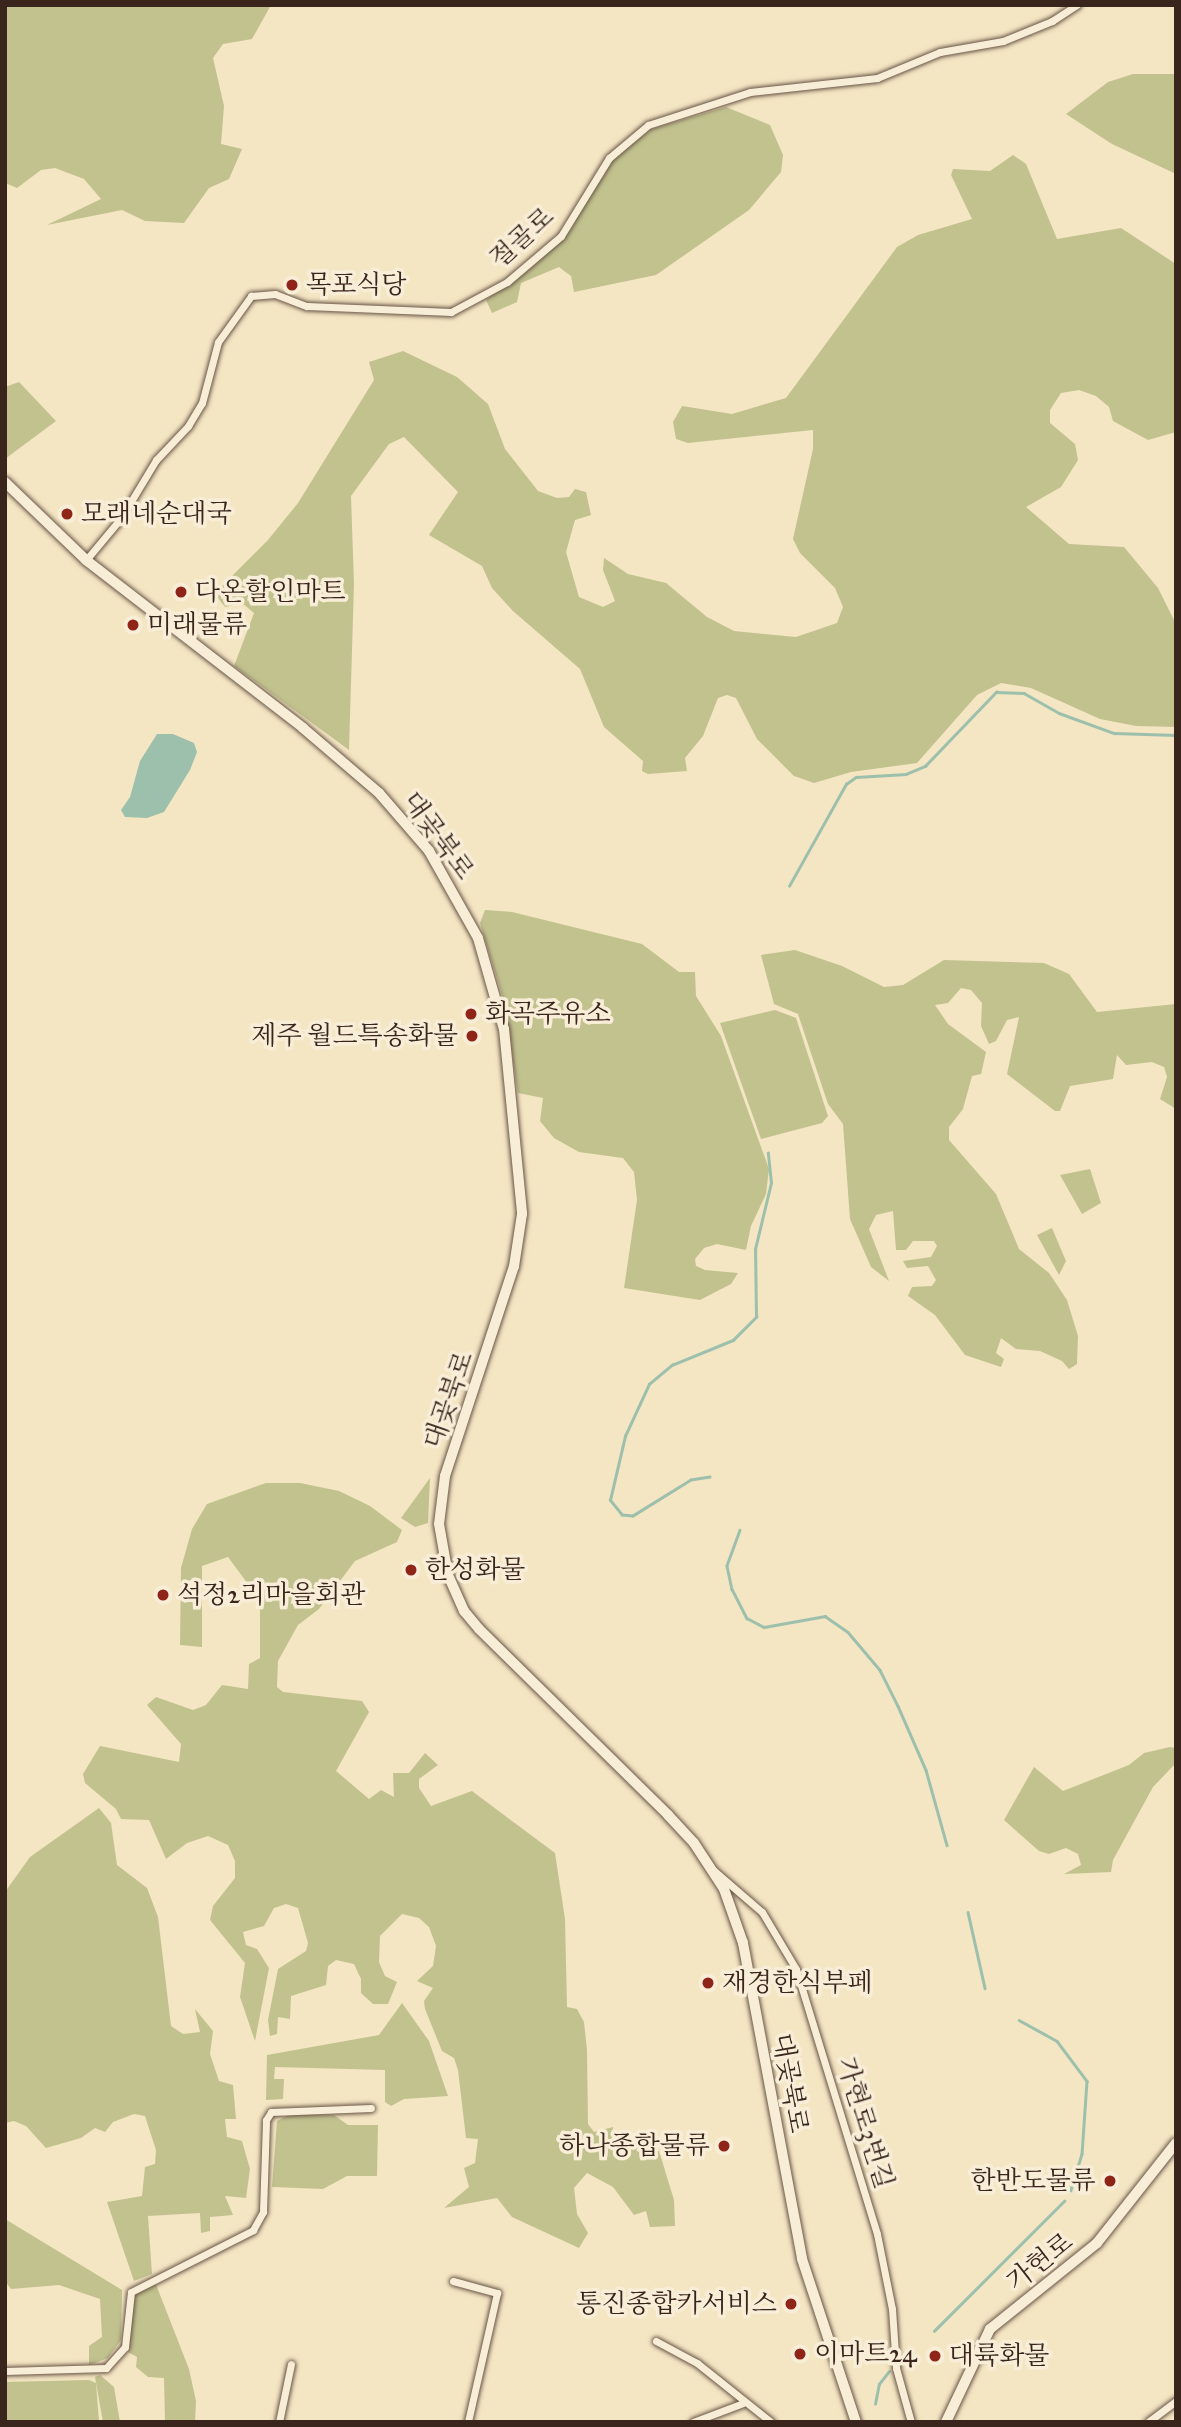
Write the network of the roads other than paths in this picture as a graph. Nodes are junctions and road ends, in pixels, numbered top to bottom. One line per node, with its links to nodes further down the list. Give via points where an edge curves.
1 (1077, 5): 3 (street, 절골로, via 1003,41 940,52 877,78 742,94 648,125 609,158 561,236 507,282 452,312 307,306 275,293 251,296 218,342 202,403 188,426 156,460 121,518)
2 (5, 482): 3 (street, 대곶북로)
3 (86, 560): 4 (street, 대곶북로, via 352,768 405,820 465,910 493,980 504,1029 522,1214 514,1266 445,1476 439,1524 449,1575 464,1611 479,1629 668,1815)
4 (712, 1869): 17 (street, 대곶북로, via 740,1928 802,2259); 18 (street, 가현로3번길, via 762,1912 796,1969 877,2234 892,2309 896,2368)
5 (371, 2108): 10 (street, via 271,2112 266,2120 265,2198 253,2230 131,2292 125,2347 106,2368)
6 (1176, 2143): 19 (street, 가현로, via 1097,2243 990,2329)
7 (453, 2281): 14 (street, via 493,2290 498,2299)
8 (656, 2341): 12 (street, via 697,2363)
9 (291, 2364): 13 (street)
10 (5, 2371)
11 (1176, 2401): 20 (street)
12 (743, 2403): 15 (street); 16 (street)
13 (279, 2422)
14 (468, 2422)
15 (693, 2422)
16 (771, 2422)
17 (856, 2422)
18 (911, 2422)
19 (946, 2422)
20 (1148, 2422)

